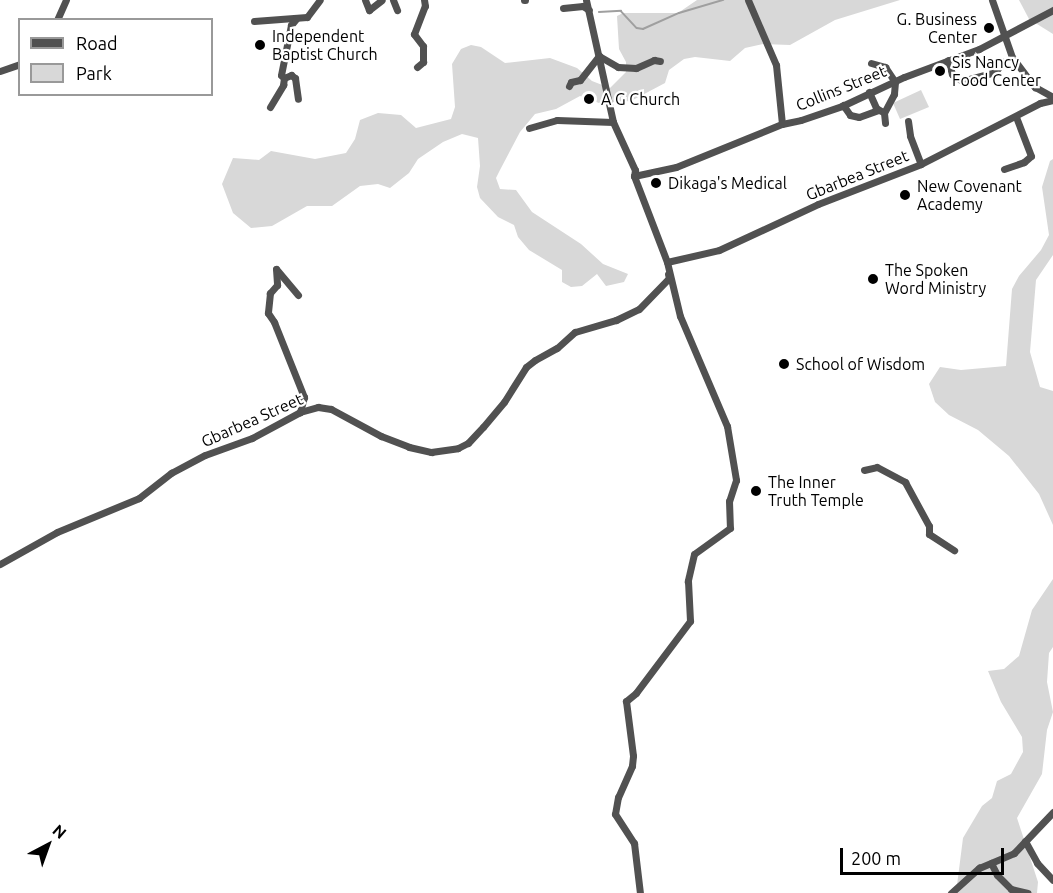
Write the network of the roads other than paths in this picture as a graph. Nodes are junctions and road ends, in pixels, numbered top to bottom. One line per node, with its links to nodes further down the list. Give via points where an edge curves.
1 (66, 0): 14 (street)
2 (320, 0): 15 (street, via 312,13)
3 (365, 0): 4 (street, via 369,10)
4 (382, 0)
5 (393, 0): 11 (street)
6 (424, 0): 24 (street, via 414,34 423,46 423,62)
7 (586, 0): 12 (street)
8 (748, 0): 39 (street, via 776,65)
9 (992, 0): 17 (street, Gbarbea Street)
10 (563, 8): 12 (street, via 583,6)
11 (397, 10)
12 (589, 10): 18 (street)
13 (1053, 10): 17 (street, Collins Street)
14 (58, 18)
15 (296, 19): 16 (street); 26 (street, via 291,25 281,75)
16 (254, 21)
17 (1005, 34): 19 (street, Collins Street); 31 (street, Gbarbea Street, via 1007,47 1023,74)
18 (599, 56): 20 (street, via 618,67 636,68 654,60); 28 (street, via 580,80); 37 (street)
19 (948, 60): 21 (street, via 952,74 962,81 995,72); 27 (street, Collins Street)
20 (660, 62)
21 (1003, 62)
22 (871, 63): 27 (street, via 885,68)
23 (18, 65): 25 (street)
24 (417, 67)
25 (0, 71)
26 (284, 78): 30 (street, via 296,78); 33 (street)
27 (895, 82): 29 (street, Collins Street); 34 (street, via 894,94)
28 (568, 86)
29 (869, 92): 32 (street, Collins Street); 34 (street)
30 (298, 99)
31 (1053, 99): 35 (street, Gbarbea Street)
32 (843, 105): 34 (street, via 850,115 859,117); 39 (street, Collins Street)
33 (270, 107)
34 (881, 111): 38 (street)
35 (1016, 117): 41 (street, Gbarbea Street); 42 (street, via 1031,156)
36 (908, 121): 41 (street, via 909,136)
37 (613, 122): 40 (street, via 557,120); 43 (street)
38 (885, 123)
39 (782, 124): 43 (street, Collins Street, via 676,167)
40 (529, 128)
41 (921, 164): 44 (street, Gbarbea Street, via 818,204 719,250)
42 (1004, 169)
43 (634, 176): 44 (street)
44 (667, 264): 46 (street, Gbarbea Street, via 669,278 639,309 575,332 526,367 504,402 468,443 458,448 431,452 381,436 332,409 318,407); 54 (street, via 680,316 727,426 736,480 729,501 730,528 694,554 688,581 690,621 626,701 633,756 615,814 634,843)
45 (298, 295): 46 (street, via 276,269 277,285 270,293 268,313 304,397)
46 (300, 412): 49 (street, Gbarbea Street, via 252,438 206,455 171,473 139,498 57,532)
47 (864, 470): 48 (street, via 877,467 904,482 920,508 929,534)
48 (954, 550)
49 (0, 564)
50 (1053, 812): 51 (street)
51 (1025, 841): 52 (street, via 1014,853); 53 (street, via 1037,863)
52 (991, 863): 55 (street, via 979,868); 56 (street, via 1011,889)
53 (1053, 880)
54 (640, 893)
55 (951, 893)
56 (1028, 893)

